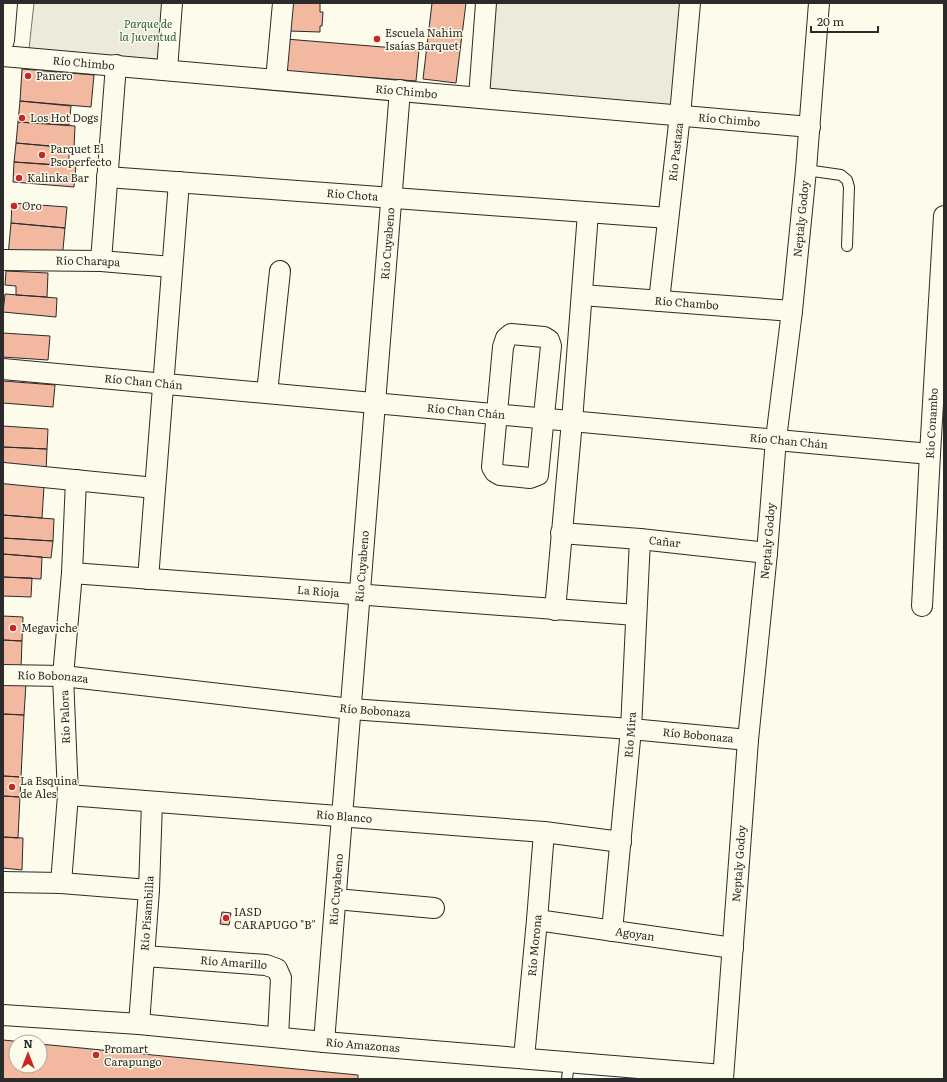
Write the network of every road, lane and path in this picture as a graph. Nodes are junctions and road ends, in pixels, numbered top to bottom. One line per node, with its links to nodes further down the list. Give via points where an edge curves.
1 (6, 3): 7 (main road)
2 (172, 3): 10 (street)
3 (283, 3): 11 (street)
4 (486, 3): 13 (street)
5 (690, 3): 14 (street, Río Pastaza)
6 (819, 3): 15 (street, Neptaly Godoy)
7 (3, 40)
8 (3, 56): 9 (street, Río Chimbo)
9 (116, 66): 10 (street, Río Chimbo); 17 (street)
10 (167, 70): 11 (street, Río Chimbo)
11 (276, 80): 12 (street, Río Chimbo)
12 (400, 90): 13 (street, Río Chimbo); 19 (street, Río Cuyabeno)
13 (479, 97): 14 (street, Río Chimbo)
14 (680, 115): 15 (street, Río Chimbo); 22 (street, Río Pastaza)
15 (810, 127): 16 (street, Neptaly Godoy)
16 (806, 170): 23 (lane, via 842,175 847,180); 30 (street, Neptaly Godoy)
17 (107, 177): 18 (street, Río Chota); 25 (street)
18 (179, 182): 19 (street, Río Chota); 26 (street)
19 (391, 198): 20 (street, Río Chota); 34 (street, Río Cuyabeno)
20 (588, 212): 22 (street, Río Chota); 28 (street)
21 (944, 216): 39 (street, Río Conambo)
22 (668, 218): 29 (street, Río Pastaza)
23 (848, 246)
24 (3, 260): 25 (street, Río Charapa)
25 (101, 261): 26 (street, Río Charapa)
26 (172, 267): 32 (street)
27 (280, 271): 33 (street)
28 (582, 295): 29 (street, Río Chambo); 37 (street)
29 (659, 301): 30 (street, Río Chambo)
30 (792, 311): 38 (street, Neptaly Godoy)
31 (3, 369): 32 (street, Río Chan Chán)
32 (163, 384): 33 (street, Río Chan Chán); 42 (street)
33 (267, 393): 34 (street, Río Chan Chán)
34 (374, 403): 35 (street, Río Chan Chán); 48 (street, Río Cuyabeno)
35 (496, 414): 36 (street, Río Chan Chán); 36 (street, via 492,467 494,472 500,475 530,478 538,475); 36 (street, via 506,338 511,334 544,337 549,340 551,346)
36 (544, 419): 37 (street, Río Chan Chán)
37 (572, 421): 38 (street, Río Chan Chán); 43 (street)
38 (776, 439): 39 (street, Río Chan Chán); 45 (street, Neptaly Godoy)
39 (930, 454): 49 (street, Río Conambo)
40 (3, 473): 41 (street)
41 (76, 480): 42 (street); 46 (street, Río Palora)
42 (155, 488): 47 (street)
43 (561, 533): 44 (street, Cañar); 50 (street)
44 (640, 539): 45 (street, Cañar); 51 (street, Río Mira)
45 (767, 553): 56 (street, Neptaly Godoy)
46 (72, 573): 47 (street, La Rioja); 53 (street, Río Palora)
47 (148, 579): 48 (street, La Rioja)
48 (360, 595): 50 (street, La Rioja); 54 (street, Río Cuyabeno)
49 (922, 606)
50 (555, 610): 51 (street, La Rioja)
51 (636, 616): 55 (street, Río Mira)
52 (3, 675): 53 (street, Río Bobonaza)
53 (63, 676): 54 (street, Río Bobonaza); 57 (street, Río Palora)
54 (351, 709): 55 (street, Río Bobonaza); 59 (street, Río Cuyabeno)
55 (631, 729): 56 (street, Río Bobonaza); 61 (street, Río Mira)
56 (748, 740): 69 (street, Neptaly Godoy)
57 (68, 795): 58 (street, Río Blanco); 63 (street, Río Palora)
58 (152, 802): 59 (street, Río Blanco); 64 (street, Río Pisambilla)
59 (342, 816): 60 (street, Río Blanco); 65 (street, Río Cuyabeno)
60 (544, 832): 61 (street, Río Blanco); 67 (street, Río Morona)
61 (620, 842): 68 (street, Río Mira)
62 (3, 882): 63 (street)
63 (61, 883): 64 (street)
64 (149, 890): 70 (street, Río Pisambilla)
65 (336, 899): 66 (street); 74 (street, Río Cuyabeno)
66 (434, 908)
67 (537, 920): 68 (street, Agoyan); 75 (street, Río Morona)
68 (612, 931): 69 (street, Agoyan)
69 (733, 948): 77 (street, Neptaly Godoy)
70 (145, 956): 72 (street, Río Pisambilla); 73 (street, Río Amarillo, via 266,965 276,969 281,978)
71 (3, 1015): 72 (street, Río Amazonas)
72 (139, 1024): 73 (street, Río Amazonas)
73 (278, 1037): 74 (street, Río Amazonas)
74 (324, 1042): 75 (street, Río Amazonas)
75 (524, 1058): 76 (street, Río Amazonas)
76 (568, 1071): 77 (street, Río Amazonas)
77 (723, 1077)

